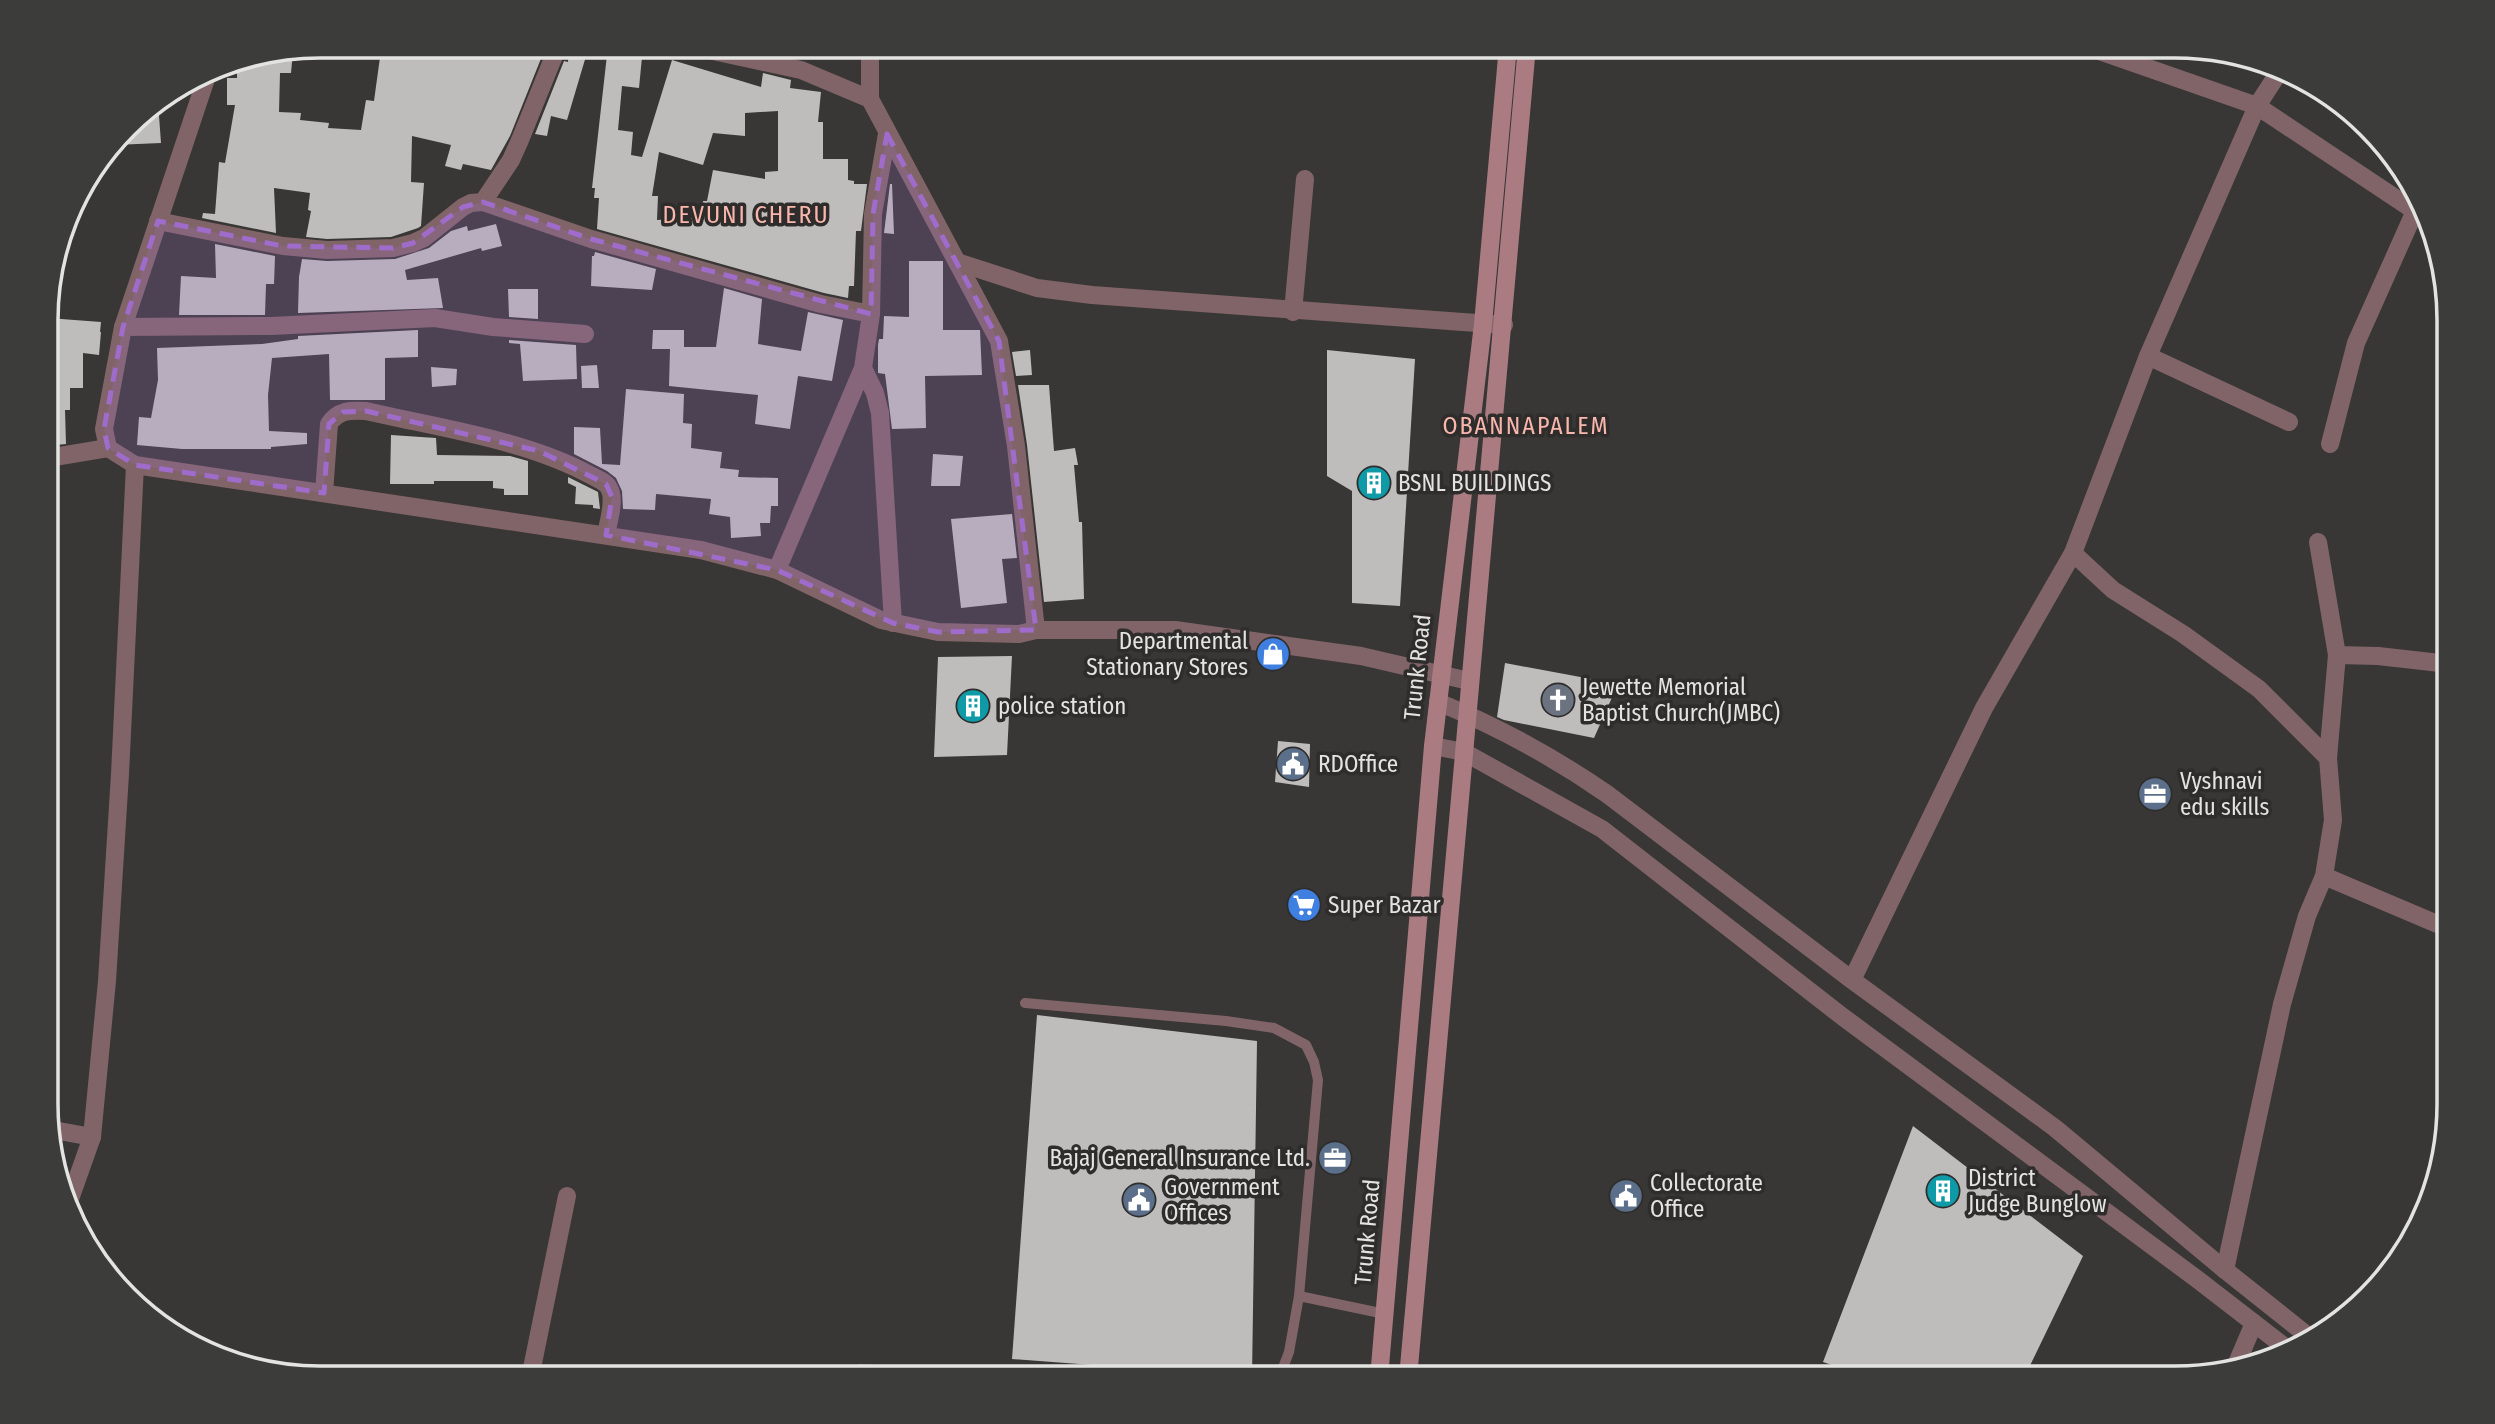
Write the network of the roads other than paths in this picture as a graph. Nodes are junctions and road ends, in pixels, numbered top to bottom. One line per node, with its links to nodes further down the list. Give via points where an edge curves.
1 (553, 58): 13 (street, via 511,160)
2 (757, 58): 9 (street, via 801,70)
3 (870, 58): 9 (street)
4 (1507, 58): 20 (main road, Trunk Road)
5 (1526, 58): 21 (main road)
6 (2126, 58): 10 (street)
7 (2276, 78): 10 (street)
8 (204, 85): 15 (street)
9 (870, 99): 11 (street)
10 (2258, 106): 14 (street); 24 (street)
11 (887, 134): 17 (street); 19 (street, via 873,214)
12 (1305, 179): 18 (street)
13 (483, 202): 15 (street, via 463,207 424,238 393,248 283,246); 19 (street, via 591,239)
14 (2413, 210)
15 (158, 221): 22 (street)
16 (2418, 223): 27 (street, via 2356,343)
17 (957, 262): 18 (street, via 1037,288); 37 (street, via 999,341 1016,446)
18 (1293, 312): 20 (street)
19 (871, 314): 25 (street)
20 (1483, 324): 21 (street); 40 (main road, Trunk Road)
21 (1504, 325): 41 (main road)
22 (123, 327): 23 (street, via 435,318); 28 (street, via 104,429)
23 (585, 334)
24 (2148, 356): 26 (street); 34 (street)
25 (863, 368): 35 (street); 36 (street, via 880,413)
26 (2289, 422)
27 (2330, 444)
28 (108, 448): 29 (street); 30 (street)
29 (58, 456)
30 (135, 465): 31 (street); 52 (street, via 107,982)
31 (324, 493): 32 (street); 32 (street, via 329,424 343,412 366,411 539,451 576,467 611,490)
32 (606, 535): 35 (street, via 701,550)
33 (2318, 542): 38 (street)
34 (2073, 553): 46 (street, via 2113,590 2259,689); 49 (street, via 1984,708)
35 (777, 570): 36 (street)
36 (893, 623): 37 (street, via 938,632 1019,634)
37 (1036, 630): 40 (street, via 1175,630 1361,656)
38 (2337, 655): 39 (street); 46 (street)
39 (2437, 663)
40 (1440, 675): 41 (street); 42 (main road, Trunk Road)
41 (1469, 681): 43 (main road)
42 (1438, 702): 43 (street); 44 (main road, Trunk Road)
43 (1466, 714): 45 (main road); 49 (street, via 1586,780)
44 (1433, 746): 45 (street); 57 (main road, Trunk Road)
45 (1464, 752): 58 (street, via 1602,829 1832,1009); 65 (main road)
46 (2328, 758): 47 (street, via 2333,820)
47 (2323, 876): 48 (street); 55 (street, via 2282,1004)
48 (2437, 924)
49 (1852, 981): 55 (street, via 2055,1128)
50 (1025, 1003): 56 (lane, via 1274,1028 1306,1045 1318,1080)
51 (59, 1131): 52 (street)
52 (92, 1137): 53 (street)
53 (73, 1191)
54 (567, 1196): 62 (street)
55 (2225, 1270): 59 (street)
56 (1299, 1296): 57 (lane); 63 (lane)
57 (1385, 1314): 64 (main road, Trunk Road)
58 (2254, 1324): 60 (street); 61 (street)
59 (2303, 1332)
60 (2281, 1344)
61 (2239, 1358)
62 (532, 1366)
63 (1284, 1366)
64 (1380, 1366)
65 (1409, 1366)

